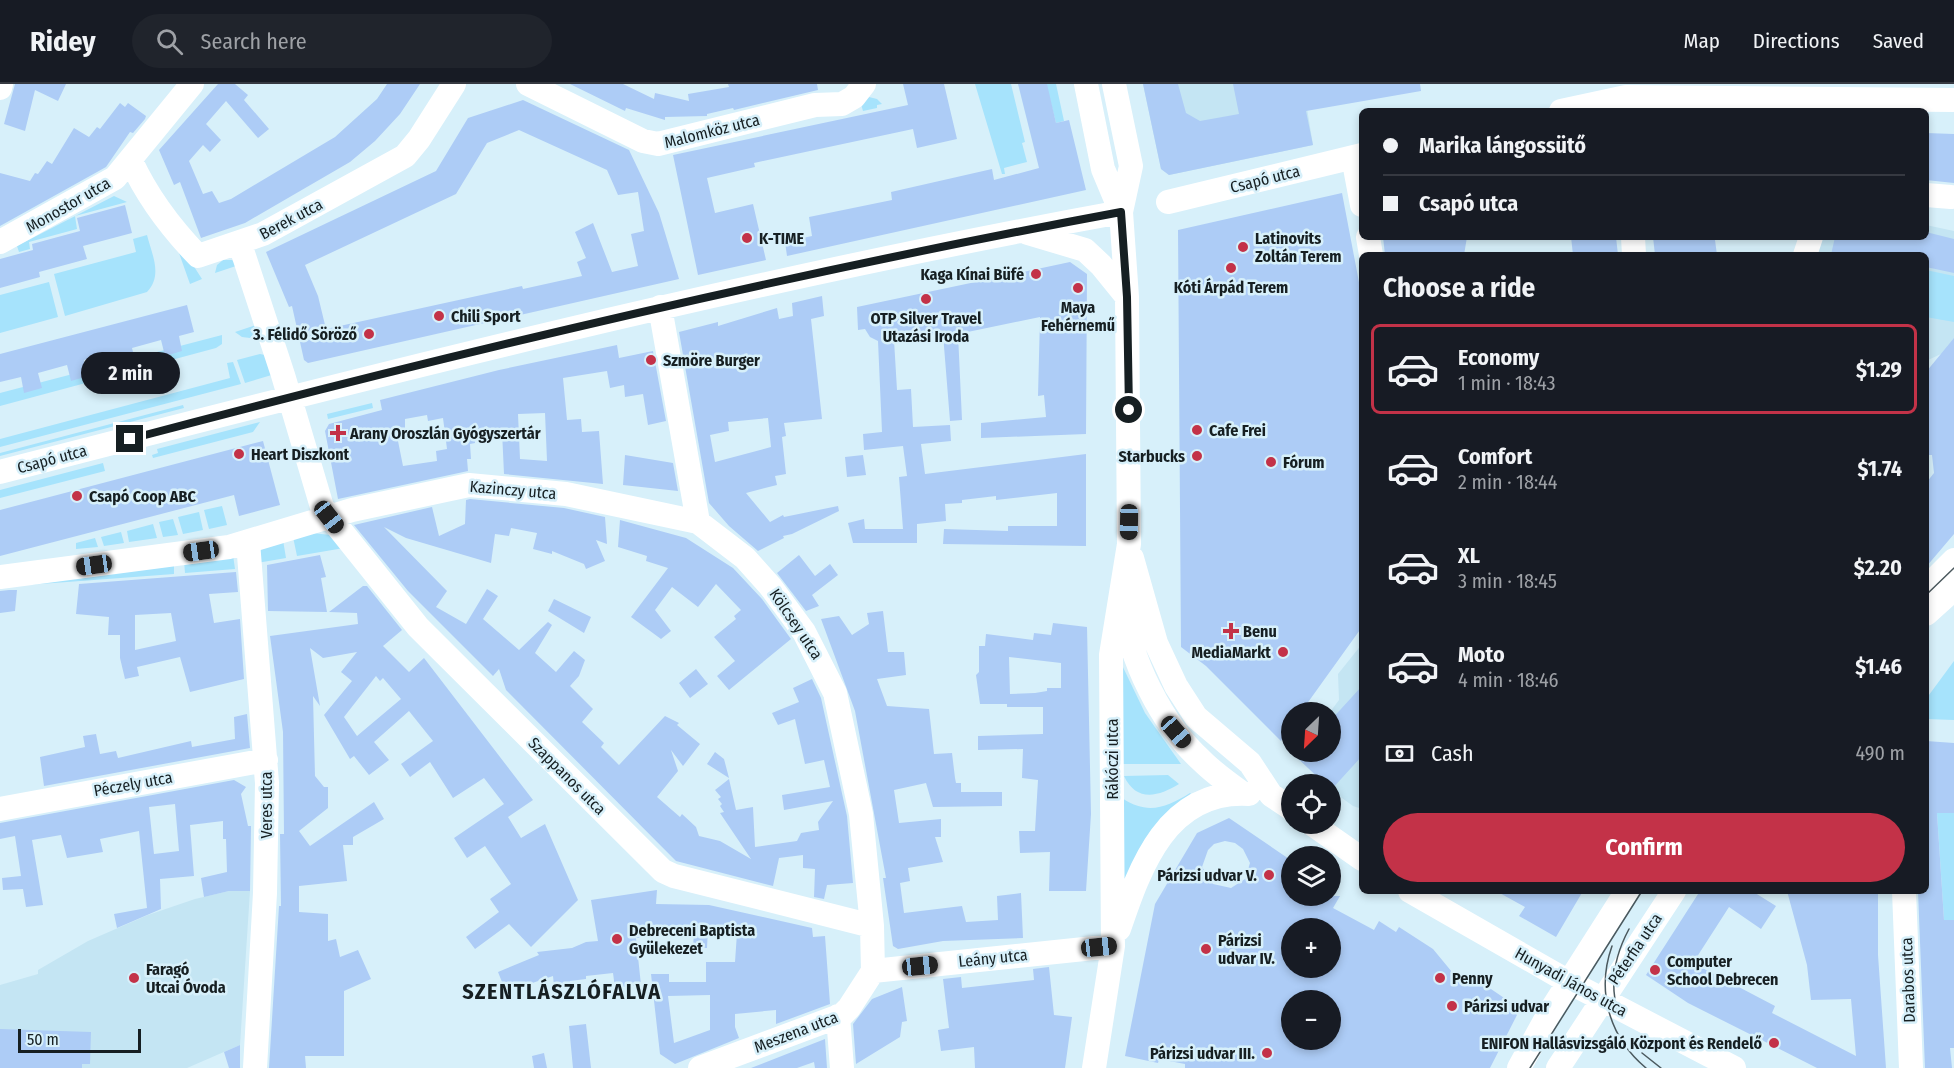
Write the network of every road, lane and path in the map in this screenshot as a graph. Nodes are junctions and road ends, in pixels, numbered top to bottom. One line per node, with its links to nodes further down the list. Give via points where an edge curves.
1 (192, 84): 11 (street, Monostor utca)
2 (454, 84): 18 (street, Berek utca, via 405,156)
3 (528, 84): 4 (street, Malomköz utca, via 643,141 658,144 815,105 842,104)
4 (864, 84)
5 (1086, 84): 15 (street, via 1103,169)
6 (1114, 84): 15 (street, via 1131,166)
7 (1627, 97): 8 (street); 9 (street)
8 (1954, 100)
9 (1575, 108)
10 (1358, 156): 14 (street, Csapó utca)
11 (131, 161): 17 (street, Monostor utca, via 105,185); 18 (street, Berek utca, via 152,200 198,256)
12 (1929, 195): 13 (street)
13 (1951, 197)
14 (1168, 202)
15 (1121, 212): 16 (street, Csapó utca); 19 (street, Rákóczi utca)
16 (1020, 231): 19 (street, via 1078,246 1101,265); 20 (street, Csapó utca)
17 (0, 242)
18 (240, 244): 21 (street, Szappanos utca)
19 (1127, 297): 26 (street, Rákóczi utca)
20 (660, 307): 21 (street, Csapó utca); 24 (street)
21 (290, 397): 22 (street, Csapó utca); 23 (street, Szappanos utca, via 318,499)
22 (0, 472)
23 (329, 517): 24 (street, Kazinczy utca, via 475,485 566,494); 25 (street, Kazinczy utca); 44 (street, Szappanos utca, via 418,627 663,871)
24 (698, 522): 44 (street, Kölcsey utca, via 745,558 770,586 829,677 841,709 857,786)
25 (248, 542): 29 (street, Kazinczy utca); 33 (street, Veres utca)
26 (1129, 544): 28 (street, Rákóczi utca); 32 (street, Rákóczi utca)
27 (1952, 572): 30 (street); 31 (street)
28 (1125, 574): 32 (street, Rákóczi utca, via 1124,608); 45 (street, Rákóczi utca, via 1111,655)
29 (0, 577)
30 (1929, 586)
31 (1929, 609)
32 (1146, 648): 34 (street, via 1155,700 1176,732 1200,760); 35 (street, via 1196,717 1250,763)
33 (266, 760): 37 (street, Péczely utca); 50 (street, Veres utca, via 265,892)
34 (1242, 793): 35 (street); 45 (street, Rákóczi utca, via 1214,797 1196,806 1155,843 1138,873)
35 (1271, 795): 36 (street)
36 (1281, 802)
37 (0, 809)
38 (1326, 834): 39 (street)
39 (1359, 857)
40 (1415, 894): 47 (street, Hunyadi János utca)
41 (1625, 894): 47 (street)
42 (1672, 894): 48 (street, Péterfia utca)
43 (1904, 894): 57 (street, Darabos utca)
44 (872, 926): 46 (street, Kölcsey utca)
45 (1113, 946): 46 (street, Leány utca); 53 (street, Rákóczi utca)
46 (873, 971): 49 (street, Meszena utca, via 849,1008)
47 (1569, 982): 48 (street, Hunyadi János utca); 54 (street)
48 (1601, 999): 55 (street, Péterfia utca); 56 (street, Hunyadi János utca)
49 (838, 1016): 51 (street, Meszena utca); 52 (street)
50 (255, 1068)
51 (700, 1068)
52 (842, 1068)
53 (1094, 1068)
54 (1519, 1068)
55 (1558, 1068)
56 (1734, 1068)
57 (1911, 1068)

